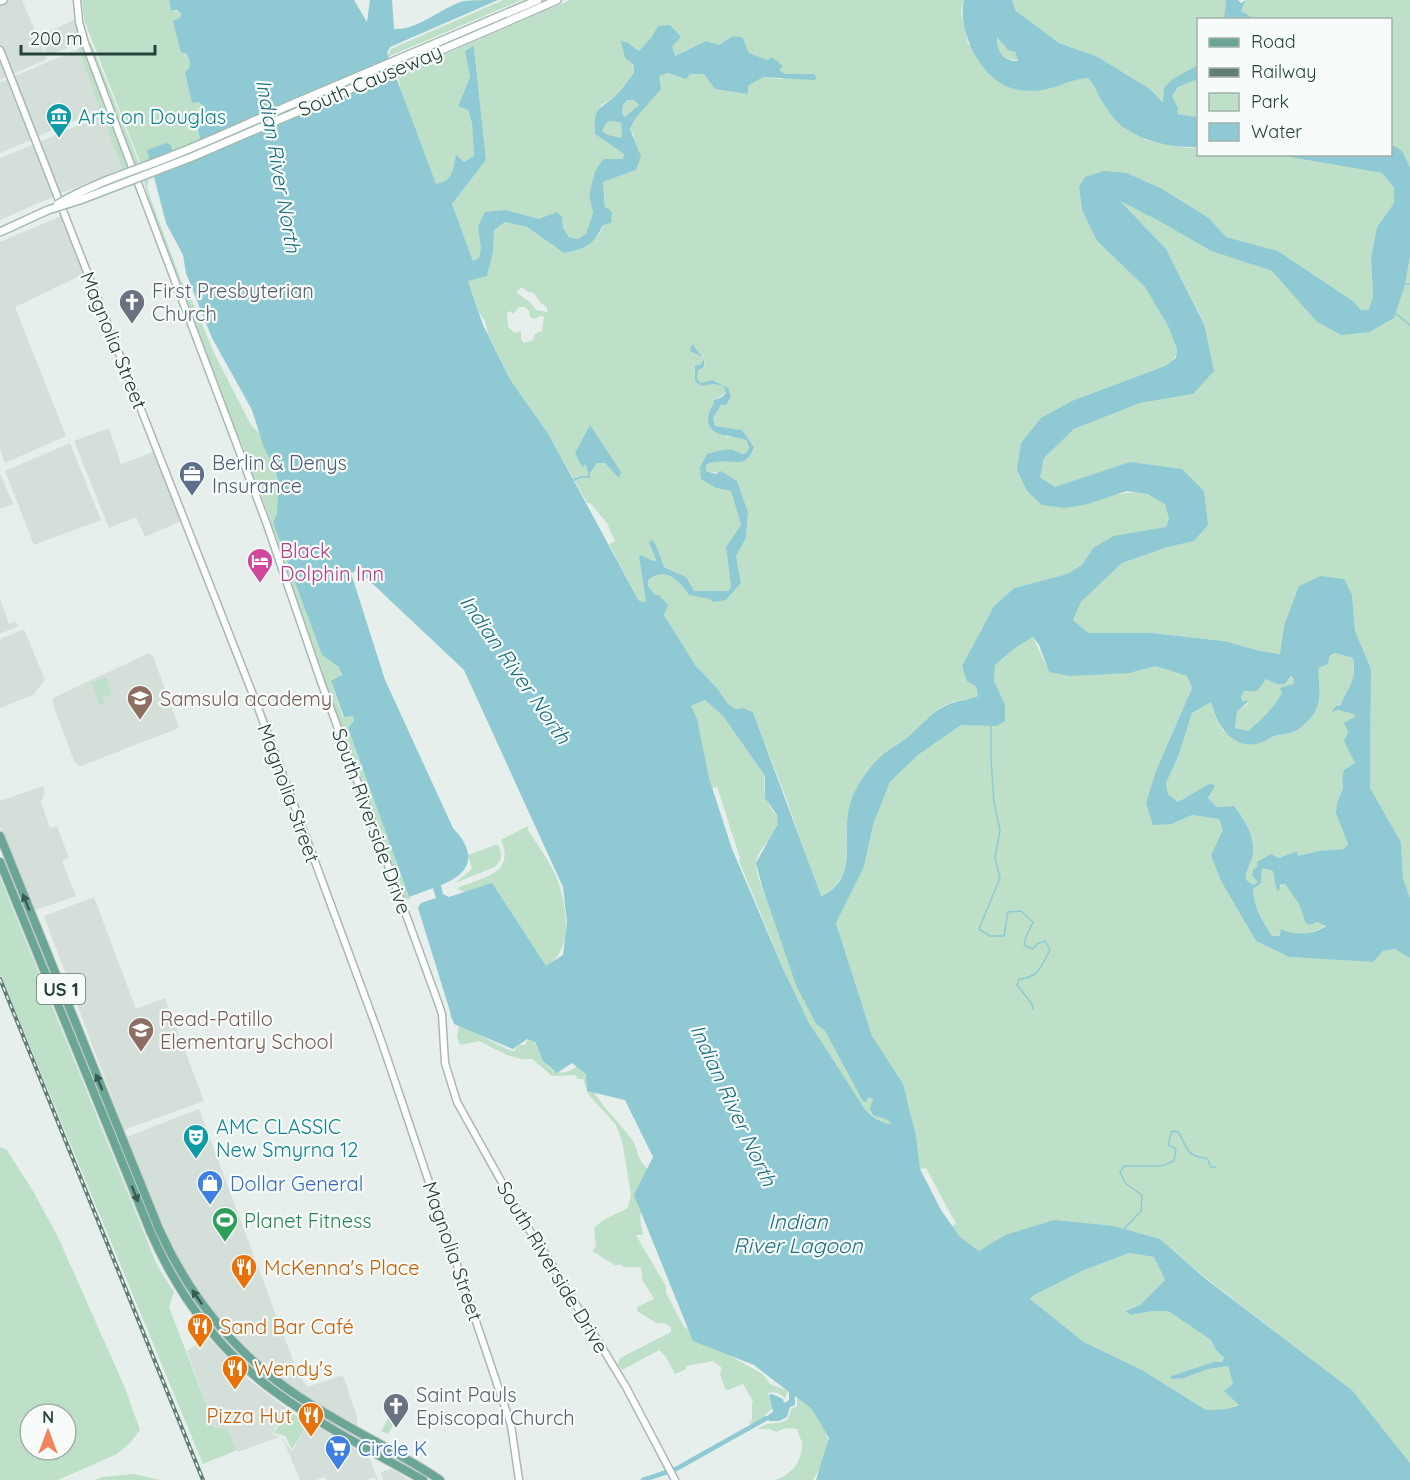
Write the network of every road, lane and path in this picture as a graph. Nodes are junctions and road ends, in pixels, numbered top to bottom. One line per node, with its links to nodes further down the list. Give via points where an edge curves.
1 (77, 0): 14 (street, South Riverside Drive, via 85,43 266,522 439,1005 445,1064 457,1102 524,1222 626,1387)
2 (538, 0): 4 (main road, South Causeway)
3 (557, 0): 4 (main road, South Causeway)
4 (507, 18): 6 (main road, South Causeway, bridge, via 192,156)
5 (0, 50): 17 (street, Magnolia Street, via 220,608 381,1040 512,1425)
6 (0, 232)
7 (0, 836): 9 (main road, US 1, one-way to 7)
8 (0, 862): 9 (main road, US 1)
9 (117, 1138): 10 (main road, US 1, one-way to 10, via 160,1254 200,1317 255,1376); 11 (main road, US 1, one-way to 9, via 272,1377 208,1313 165,1243)
10 (337, 1430): 11 (main road); 13 (main road, US 1)
11 (357, 1431): 12 (main road, US 1)
12 (371, 1439): 13 (main road); 16 (main road, US 1)
13 (353, 1440): 15 (main road, US 1)
14 (674, 1479)
15 (423, 1480)
16 (440, 1480)
17 (519, 1480)

